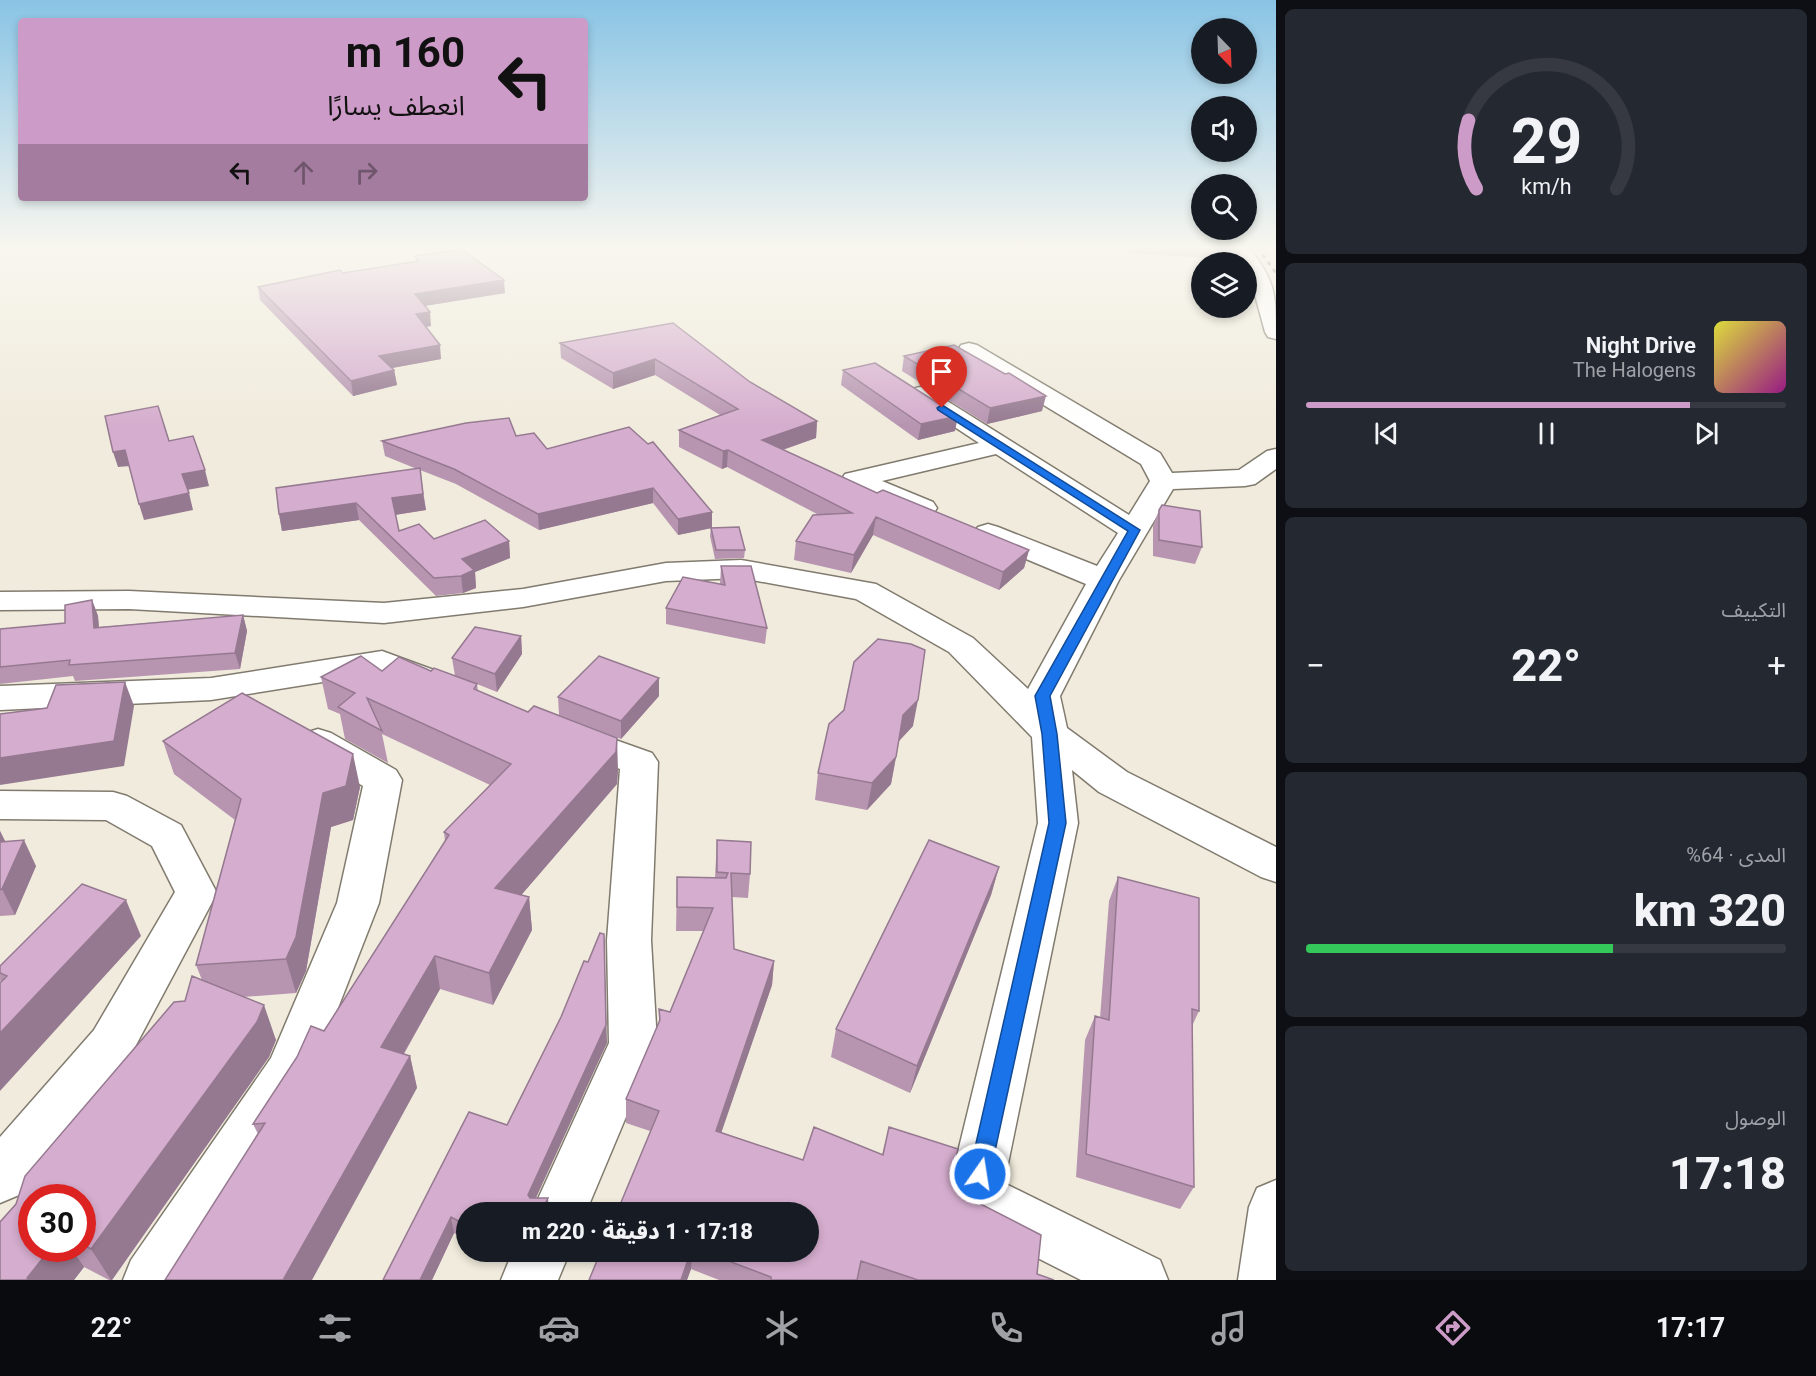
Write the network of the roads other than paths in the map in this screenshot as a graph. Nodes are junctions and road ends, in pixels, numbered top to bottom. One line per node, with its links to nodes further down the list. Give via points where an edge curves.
1 (1269, 307): 2 (street)
2 (1276, 332)
3 (969, 350): 7 (street, via 1151,459)
4 (902, 383): 5 (street)
5 (1001, 445): 8 (street); 9 (street, via 855,480)
6 (1276, 457): 7 (street, via 1245,478)
7 (1164, 481): 8 (street)
8 (1134, 530): 9 (street)
9 (1104, 580): 15 (street, via 1042,696)
10 (0, 601): 15 (street, via 129,600 384,613 523,598 666,572 741,569 865,591 961,645)
11 (211, 689): 12 (street, via 382,662); 13 (street); 22 (street, via 278,721 383,780 358,903 288,1072)
12 (460, 693)
13 (0, 698)
14 (538, 723): 19 (street, via 639,762 629,940 633,1043)
15 (1050, 734): 17 (street, via 1113,782); 24 (street, via 1058,823 974,1197)
16 (0, 805): 18 (street, via 113,806 167,836 196,894 111,1045)
17 (1276, 866)
18 (0, 1177)
19 (563, 1202)
20 (1276, 1207): 25 (street)
21 (537, 1262): 23 (street)
22 (151, 1280)
23 (529, 1280)
24 (1140, 1280)
25 (1266, 1280)

